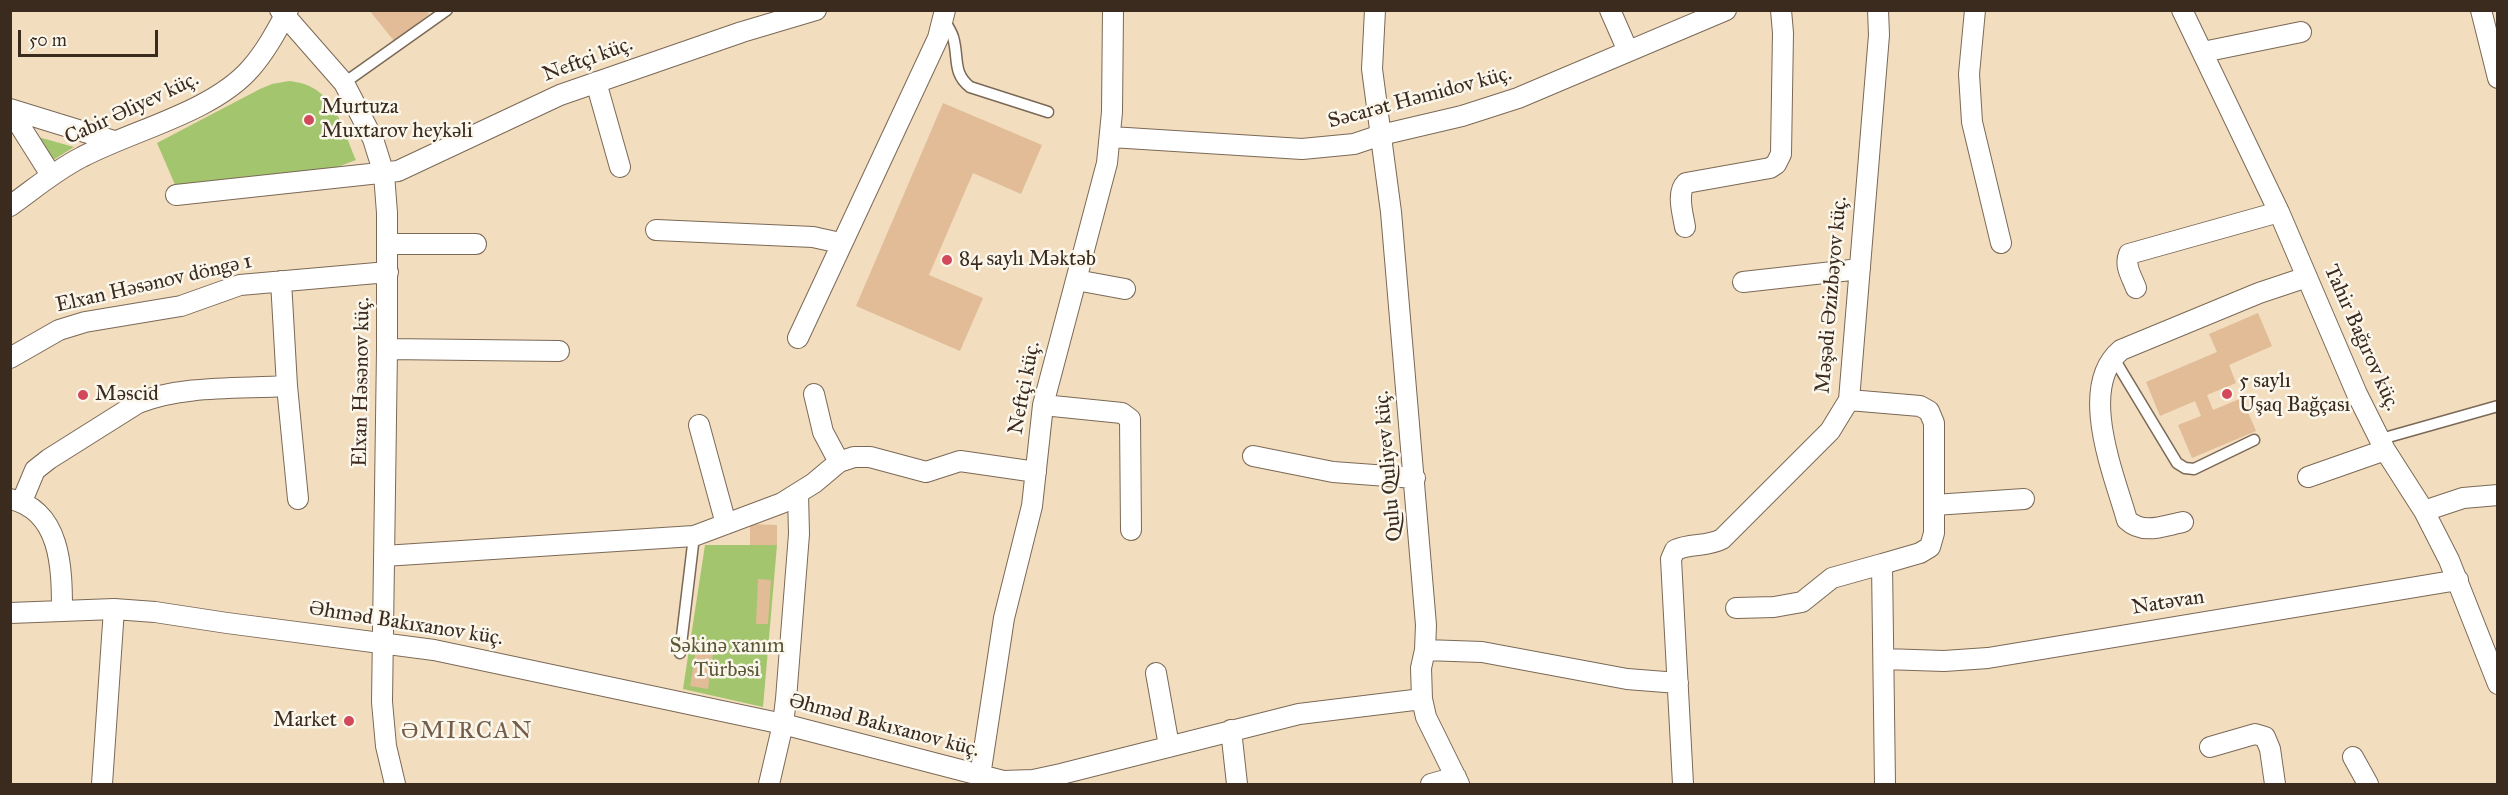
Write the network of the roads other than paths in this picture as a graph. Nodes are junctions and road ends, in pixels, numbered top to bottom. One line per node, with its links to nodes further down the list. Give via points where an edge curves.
1 (447, 10): 19 (lane)
2 (816, 10): 18 (street, Neftçi küç.)
3 (1113, 10): 23 (street, Neftçi küç.)
4 (1375, 10): 22 (street, Qulu Quliyev küç., via 1372,69)
5 (1610, 10): 15 (street)
6 (1726, 10): 15 (street, Səcarət Həmidov küç.)
7 (1780, 10): 31 (street, via 1780,153 1776,164 1686,183 1681,188)
8 (1878, 10): 37 (street, Məşədi Əzizbəyov küç.)
9 (1975, 10): 34 (street, via 1969,74 1972,122)
10 (2182, 10): 16 (street, Tahir Bağırov küç.)
11 (2481, 10): 17 (street)
12 (284, 13): 19 (street, Elxan Həsənov küç.); 24 (street, Cabir Əliyev küç., via 251,69 226,90)
13 (944, 15): 21 (lane, via 953,36 956,69 963,81 970,87); 33 (street, via 938,38 889,147)
14 (2301, 32): 16 (street)
15 (1628, 51): 22 (street, Səcarət Həmidov küç., via 1518,98)
16 (2203, 52): 30 (street, Tahir Bağırov küç.)
17 (2498, 78)
18 (596, 82): 25 (street); 26 (street, Neftçi küç., via 529,108 418,163)
19 (344, 83): 26 (street, Elxan Həsənov küç., via 373,139)
20 (10, 110): 24 (street); 27 (street)
21 (1048, 112)
22 (1381, 135): 23 (street, Səcarət Həmidov küç., via 1344,146 1302,149); 62 (street, Qulu Quliyev küç.)
23 (1111, 137): 40 (street, Neftçi küç.)
24 (114, 141): 27 (street, Cabir Əliyev küç.)
25 (620, 167)
26 (384, 174): 28 (street, Neftçi küç.); 35 (street, Elxan Həsənov küç.)
27 (51, 176): 29 (street, Cabir Əliyev küç.)
28 (176, 195)
29 (10, 206)
30 (2279, 212): 39 (street, Tahir Bağırov küç.); 43 (street, via 2129,254 2127,267)
31 (1685, 227)
32 (656, 230): 33 (street, via 813,237)
33 (840, 243): 45 (street)
34 (2001, 243)
35 (387, 244): 36 (street); 38 (street, Elxan Həsənov küç.)
36 (476, 244)
37 (1860, 269): 42 (street); 52 (street, Məşədi Əzizbəyov küç.)
38 (387, 272): 41 (street, Elxan Həsənov döngə 1); 46 (street, Elxan Həsənov küç.)
39 (2307, 277): 48 (street, via 2132,345); 57 (street, Tahir Bağırov küç.)
40 (1076, 280): 44 (street); 53 (street, Neftçi küç.)
41 (281, 281): 49 (street, Elxan Həsənov döngə 1, via 240,285 181,306 85,322 59,330); 50 (street)
42 (1743, 282)
43 (2136, 288)
44 (1125, 289)
45 (798, 338)
46 (387, 349): 47 (street); 74 (street, Elxan Həsənov küç.)
47 (559, 351)
48 (2113, 357): 56 (lane, via 2177,463 2185,468 2194,469); 70 (street, via 2099,402 2102,428 2127,520 2134,527 2148,530)
49 (10, 358)
50 (287, 386): 65 (street); 67 (street, via 176,393 138,402 35,470)
51 (814, 394): 59 (street, via 823,432)
52 (1849, 400): 68 (street, via 1920,406 1929,411 1934,423); 86 (street, Məşədi Əzizbəyov küç., via 1830,431 1722,539 1675,550 1671,560)
53 (1043, 405): 60 (street, Neftçi küç.); 72 (street, via 1122,413 1130,419)
54 (2498, 406): 57 (lane)
55 (699, 425): 71 (street)
56 (2254, 440)
57 (2383, 445): 61 (street); 69 (street, Tahir Bağırov küç.)
58 (1253, 456): 62 (street, via 1333,472)
59 (839, 462): 60 (street, via 870,457 926,472 960,461); 63 (street)
60 (1036, 472): 94 (street, Neftçi küç., via 1032,506 1004,618)
61 (2308, 477)
62 (1415, 478): 82 (street, Qulu Quliyev küç.)
63 (798, 494): 71 (street); 89 (street, via 799,534)
64 (2498, 495): 69 (street, via 2463,498)
65 (298, 499)
66 (2024, 499): 68 (street)
67 (16, 500): 79 (street, via 45,519 54,538 62,566)
68 (1934, 505): 75 (street, via 1930,547)
69 (2424, 511): 76 (street, Tahir Bağırov küç.)
70 (2183, 522)
71 (726, 524): 73 (street)
72 (1131, 530)
73 (694, 536): 74 (street); 83 (lane)
74 (384, 556): 81 (street, Elxan Həsənov küç.)
75 (1882, 564): 77 (street, via 1832,578 1802,602); 84 (street)
76 (2458, 580): 84 (street, Natəvan, via 1988,658); 87 (street, Tahir Bağırov küç.)
77 (1736, 608)
78 (114, 609): 79 (street, Əhməd Bakıxanov küç.); 81 (street, Əhməd Bakıxanov küç.); 97 (street)
79 (63, 610): 80 (street, Əhməd Bakıxanov küç.)
80 (10, 613)
81 (382, 642): 89 (street, Əhməd Bakıxanov küç., via 491,660); 98 (street, Elxan Həsənov küç., via 386,746)
82 (1425, 650): 86 (street, via 1482,652 1627,679); 88 (street, Qulu Quliyev küç., via 1420,668)
83 (680, 652)
84 (1884, 659): 103 (street)
85 (1156, 673): 91 (street)
86 (1678, 683): 102 (street, Məşədi Əzizbəyov küç.)
87 (2498, 684)
88 (1422, 699): 90 (street, Əhməd Bakıxanov küç., via 1299,714); 96 (street, Qulu Quliyev küç., via 1428,723)
89 (783, 724): 94 (street, Əhməd Bakıxanov küç.); 99 (street)
90 (1231, 730): 91 (street, Əhməd Bakıxanov küç.); 100 (street)
91 (1169, 746): 95 (street, Əhməd Bakıxanov küç.)
92 (2210, 747): 104 (street, via 2255,734 2265,738)
93 (2352, 757): 105 (street)
94 (980, 776): 95 (street, Əhməd Bakıxanov küç., via 1003,782)
95 (1062, 779)
96 (1457, 781): 101 (street)
97 (102, 784)
98 (395, 784)
99 (769, 784)
100 (1237, 784)
101 (1431, 784)
102 (1683, 784)
103 (1885, 784)
104 (2275, 784)
105 (2368, 784)

